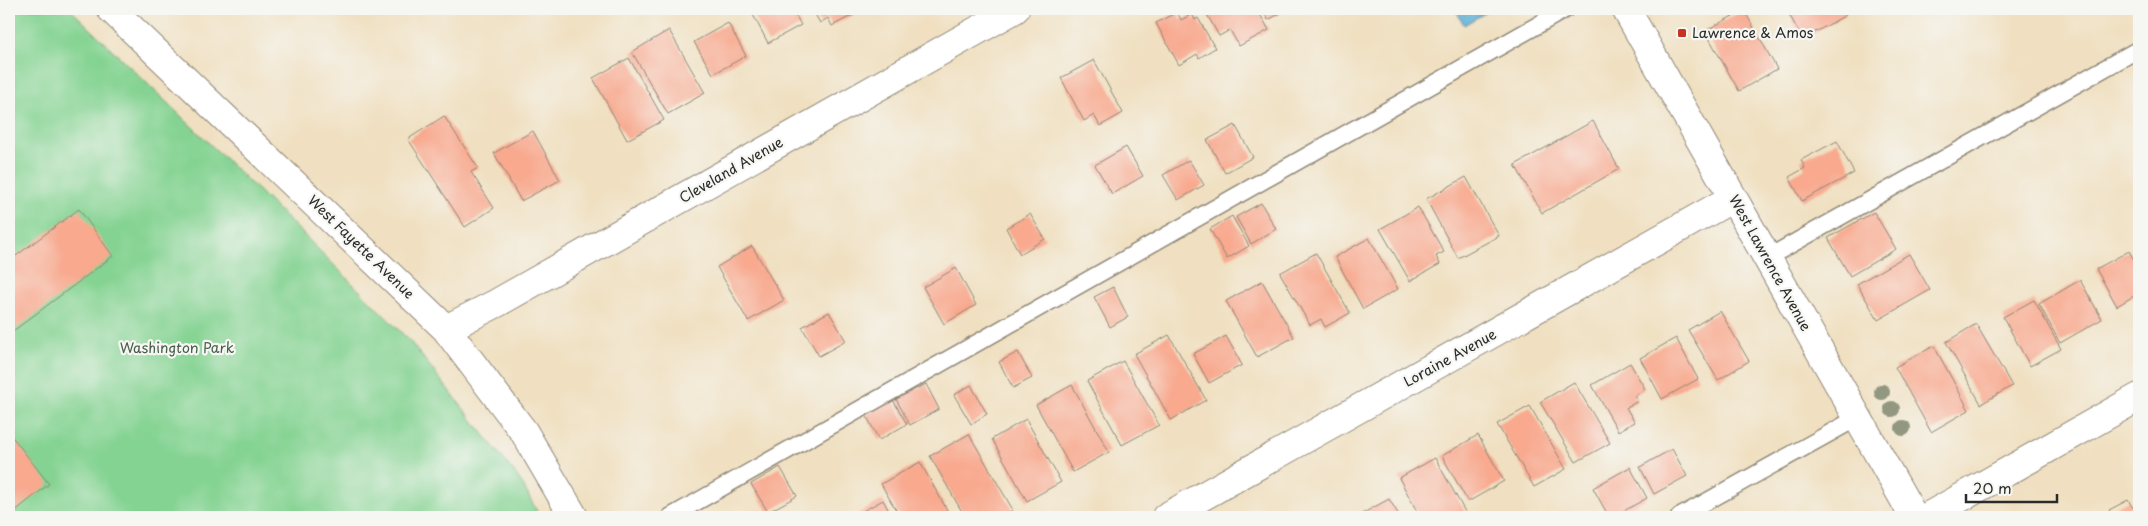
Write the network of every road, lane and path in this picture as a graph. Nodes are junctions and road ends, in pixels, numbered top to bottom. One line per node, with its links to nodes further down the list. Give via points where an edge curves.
1 (111, 9): 8 (street, West Fayette Avenue)
2 (1015, 9): 8 (street, Cleveland Avenue)
3 (1566, 9): 12 (lane)
4 (1626, 9): 6 (street, West Lawrence Avenue)
5 (2139, 49): 7 (lane)
6 (1733, 198): 7 (street, West Lawrence Avenue); 13 (street, Loraine Avenue)
7 (1767, 258): 10 (street, West Lawrence Avenue)
8 (446, 329): 11 (street, West Fayette Avenue, via 524,432)
9 (2139, 397): 16 (street)
10 (1857, 418): 14 (lane); 15 (street, West Lawrence Avenue)
11 (574, 517)
12 (670, 517)
13 (1166, 517)
14 (1679, 517)
15 (1914, 517)
16 (1927, 517)

